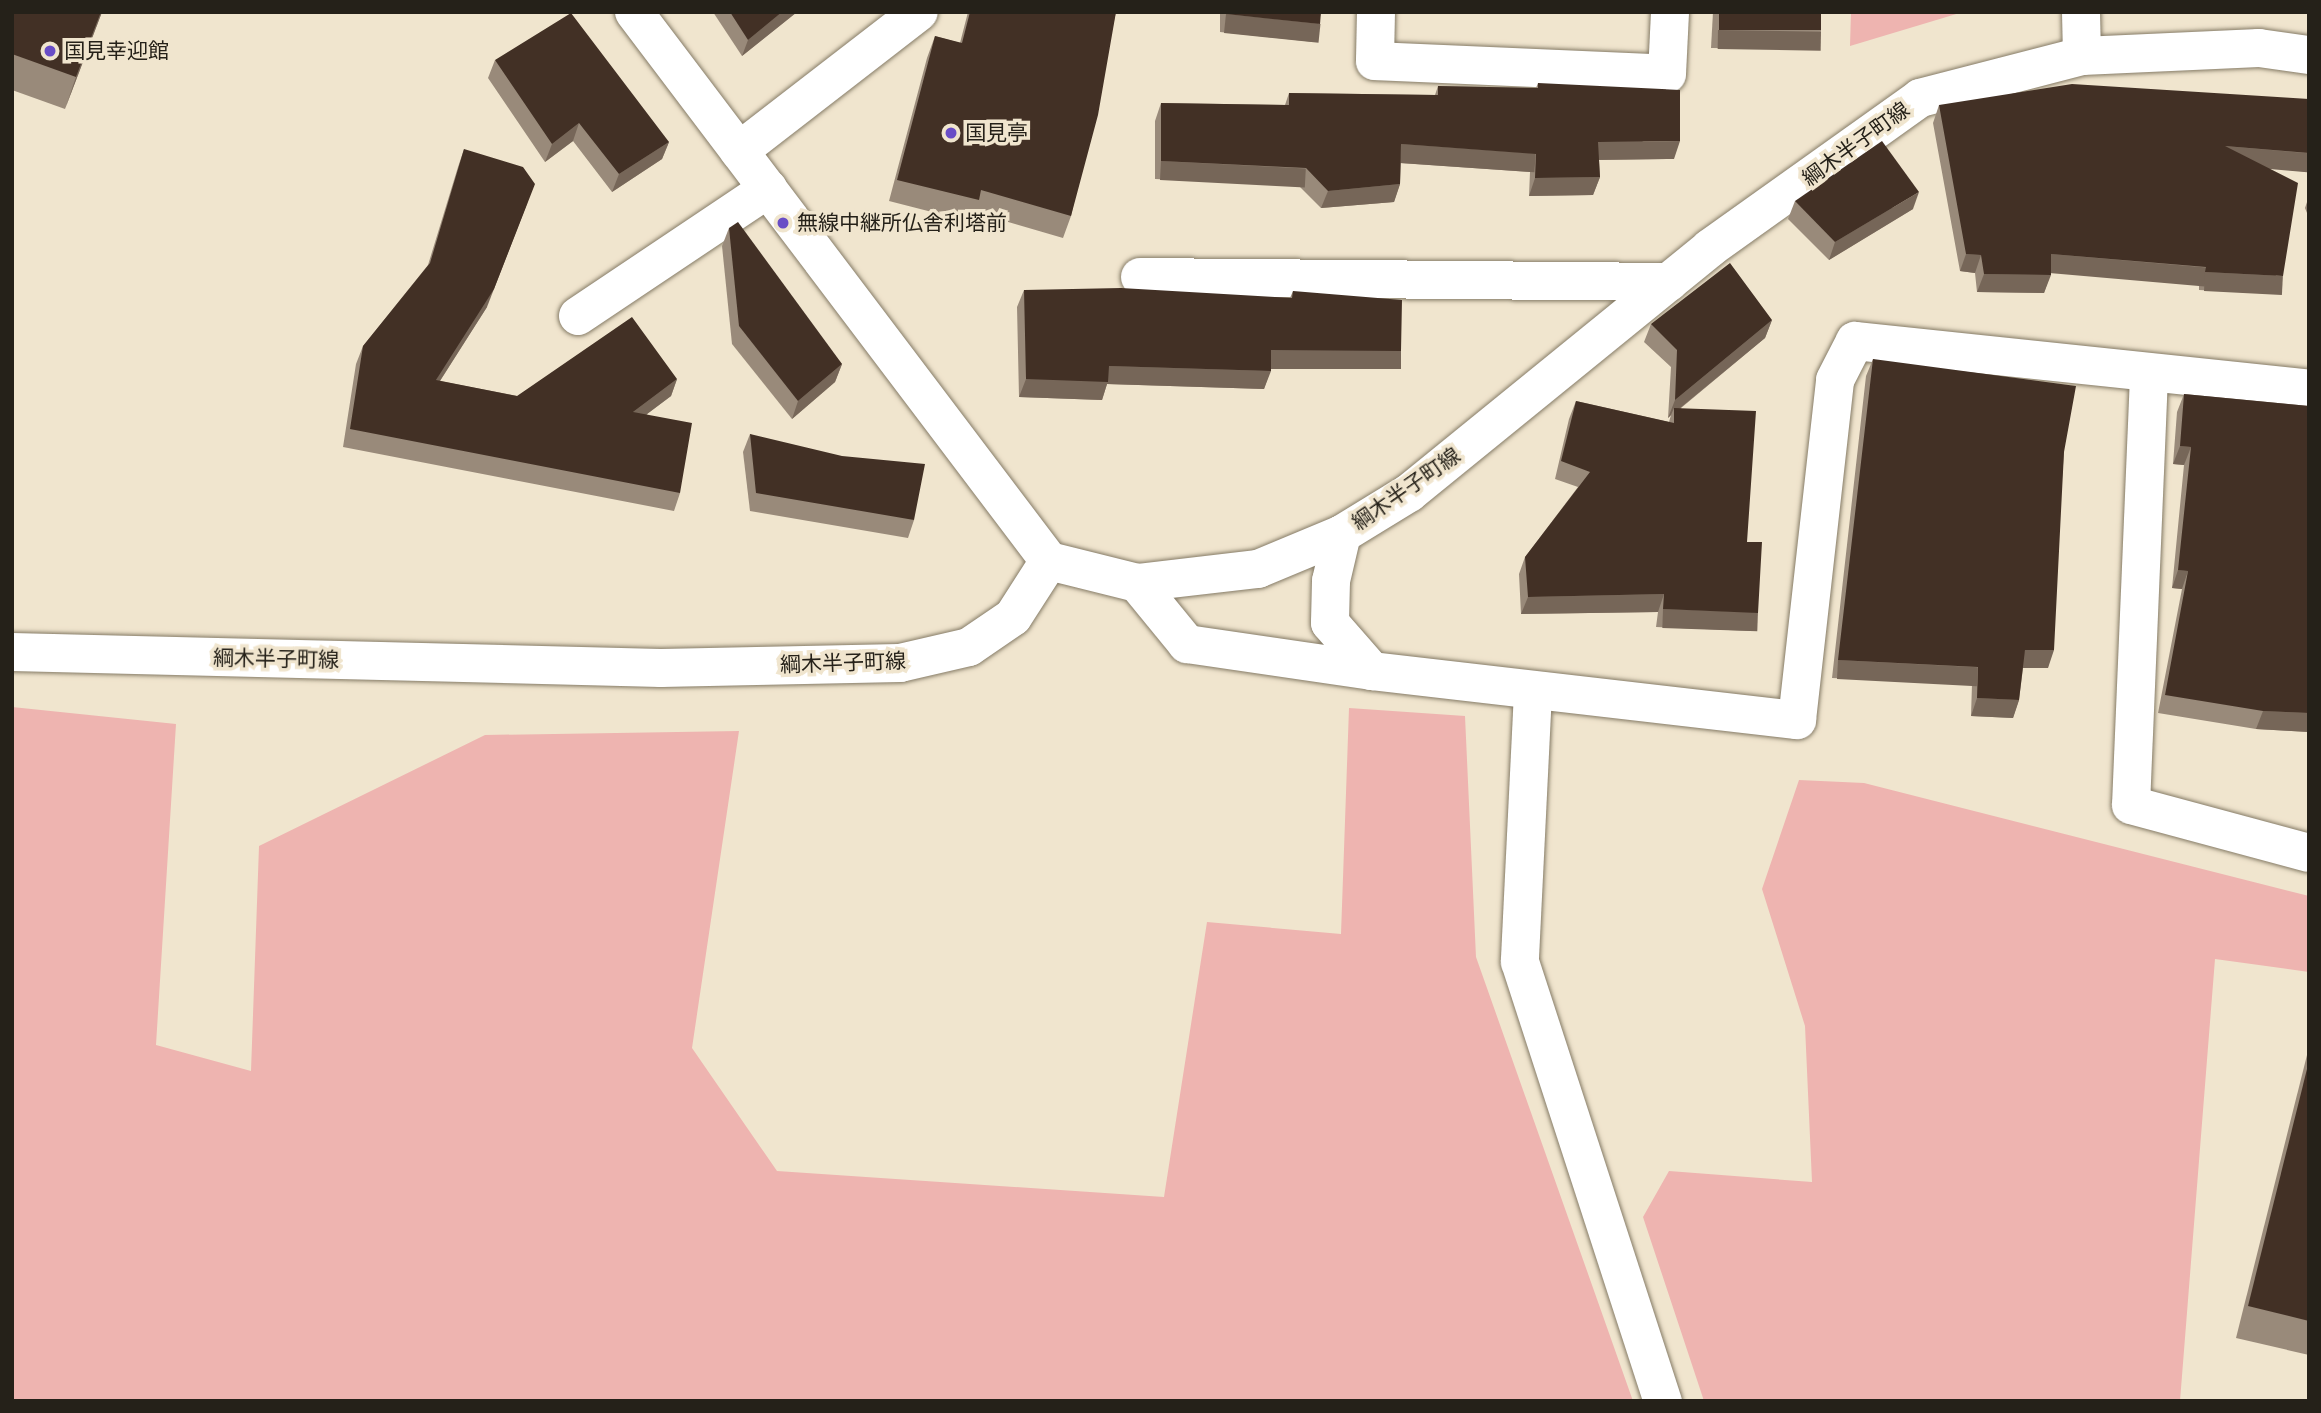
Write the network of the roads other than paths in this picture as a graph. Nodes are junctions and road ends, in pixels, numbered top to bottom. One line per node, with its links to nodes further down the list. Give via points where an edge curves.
1 (634, 12): 8 (street)
2 (919, 12): 8 (street)
3 (1376, 12): 4 (street, via 1375,61 1667,74)
4 (1670, 12)
5 (2081, 12): 7 (street)
6 (2309, 55): 7 (street, 綱木半子町線, via 2259,48)
7 (2082, 56): 11 (street, 綱木半子町線, via 1920,98)
8 (739, 151): 9 (street)
9 (768, 189): 12 (street); 16 (street)
10 (1140, 276): 11 (street)
11 (1669, 282): 15 (street, 綱木半子町線, via 1409,493)
12 (579, 316)
13 (2149, 376): 14 (street); 20 (street, via 1855,341 1835,380 1797,720); 21 (street, via 2131,805)
14 (2309, 389)
15 (1342, 534): 17 (street, 綱木半子町線, via 1258,569); 19 (street, via 1331,581 1330,624)
16 (1049, 561): 17 (street, 綱木半子町線); 18 (street, 綱木半子町線, via 1013,617 969,647 900,663 662,668)
17 (1138, 583): 19 (street, via 1187,644)
18 (12, 652)
19 (1372, 671): 20 (street)
20 (1532, 692): 22 (street, via 1520,962)
21 (2309, 853)
22 (1663, 1401)

